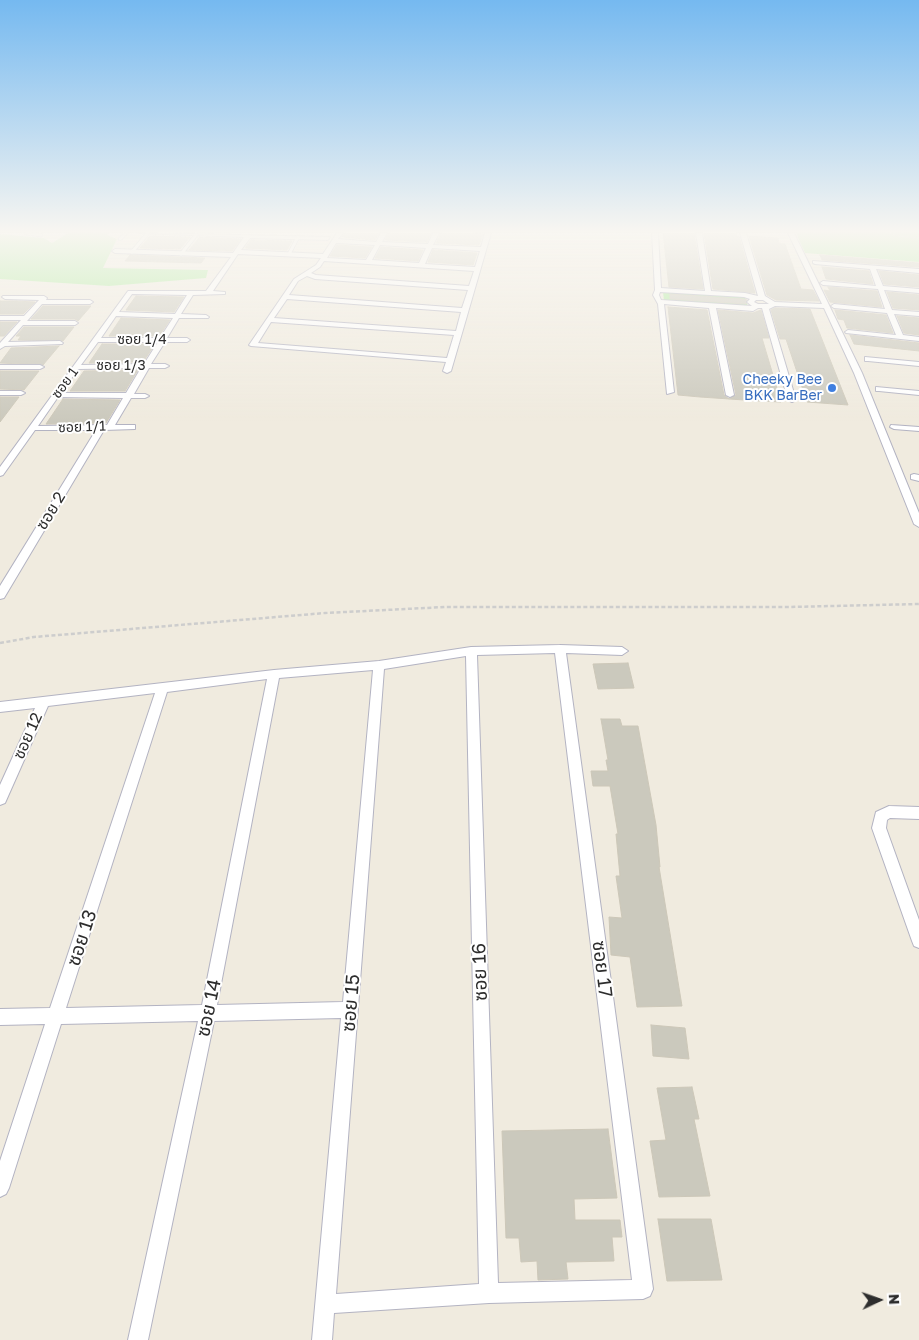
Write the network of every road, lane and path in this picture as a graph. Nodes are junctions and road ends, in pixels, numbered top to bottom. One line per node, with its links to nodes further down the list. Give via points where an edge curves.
1 (127, 296): 21 (street, ซอย 1)
2 (189, 296): 23 (street, ซอย 2)
3 (470, 296): 19 (street)
4 (657, 296): 13 (street)
5 (748, 296): 10 (street)
6 (824, 296): 16 (street)
7 (883, 296): 20 (street)
8 (6, 297): 11 (street, via 44,298)
9 (284, 297): 19 (street); 27 (street)
10 (758, 298): 14 (street); 15 (street, via 750,302)
11 (40, 302): 12 (street); 26 (street)
12 (90, 302)
13 (661, 302): 17 (street); 48 (street)
14 (773, 304): 16 (street); 18 (street)
15 (756, 306): 17 (street, via 753,309); 18 (street)
16 (830, 306): 20 (street); 63 (street)
17 (712, 307): 53 (street)
18 (765, 308): 56 (street)
19 (465, 310): 30 (street)
20 (890, 311): 22 (street); 31 (street)
21 (114, 314): 23 (street); 33 (street, ซอย 1)
22 (919, 314)
23 (177, 316): 24 (street); 34 (street, ซอย 2)
24 (206, 317)
25 (0, 318): 26 (street)
26 (23, 320): 28 (street); 36 (street)
27 (269, 320): 30 (street); 39 (street, via 253,345)
28 (75, 323)
29 (848, 332): 31 (street)
30 (458, 333): 39 (street)
31 (900, 337): 32 (street)
32 (919, 339)
33 (96, 340): 34 (street, ซอย 1/4); 45 (street, ซอย 1)
34 (162, 340): 35 (street, ซอย 1/4); 41 (street, ซอย 2)
35 (187, 340)
36 (2, 342): 37 (street)
37 (60, 343)
38 (868, 359): 40 (street)
39 (450, 360): 46 (street)
40 (919, 364)
41 (146, 366): 42 (street, ซอย 1/3); 45 (street, ซอย 1/3); 54 (street, ซอย 2)
42 (165, 366)
43 (0, 367): 44 (street)
44 (40, 367)
45 (77, 367): 52 (street, ซอย 1)
46 (447, 371)
47 (879, 389): 51 (street)
48 (670, 392)
49 (0, 393): 50 (street)
50 (21, 393)
51 (919, 393)
52 (56, 395): 54 (street); 60 (street, ซอย 1)
53 (730, 395)
54 (128, 396): 55 (street); 59 (street, ซอย 2)
55 (146, 396)
56 (792, 400)
57 (132, 426): 59 (street, ซอย 1/1)
58 (894, 426): 61 (street)
59 (106, 427): 60 (street, ซอย 1/1); 64 (street, ซอย 2)
60 (32, 428): 62 (street, ซอย 1)
61 (919, 429)
62 (0, 473)
63 (919, 524)
64 (0, 595)
65 (919, 604): 66 (path, via 445,607 43,636)
66 (0, 643)
67 (560, 649): 68 (street); 69 (street); 83 (street, ซอย 17, via 644,1288)
68 (622, 650)
69 (471, 651): 70 (street); 83 (street, ซอย 16)
70 (379, 665): 71 (street); 78 (street, ซอย 15)
71 (274, 674): 72 (street); 79 (street, ซอย 14)
72 (162, 688): 73 (street); 80 (street, ซอย 13)
73 (44, 701): 74 (street); 75 (street, ซอย 12)
74 (0, 707)
75 (0, 799)
76 (919, 813): 77 (street, via 889,812 881,816 879,828)
77 (919, 941)
78 (350, 1010): 79 (street); 84 (street, ซอย 15)
79 (208, 1013): 80 (street); 85 (street, ซอย 14)
80 (57, 1016): 81 (street); 82 (street, ซอย 13)
81 (0, 1017)
82 (0, 1188)
83 (489, 1293): 84 (street)
84 (325, 1304): 86 (street, ซอย 15)
85 (138, 1340)
86 (322, 1340)

